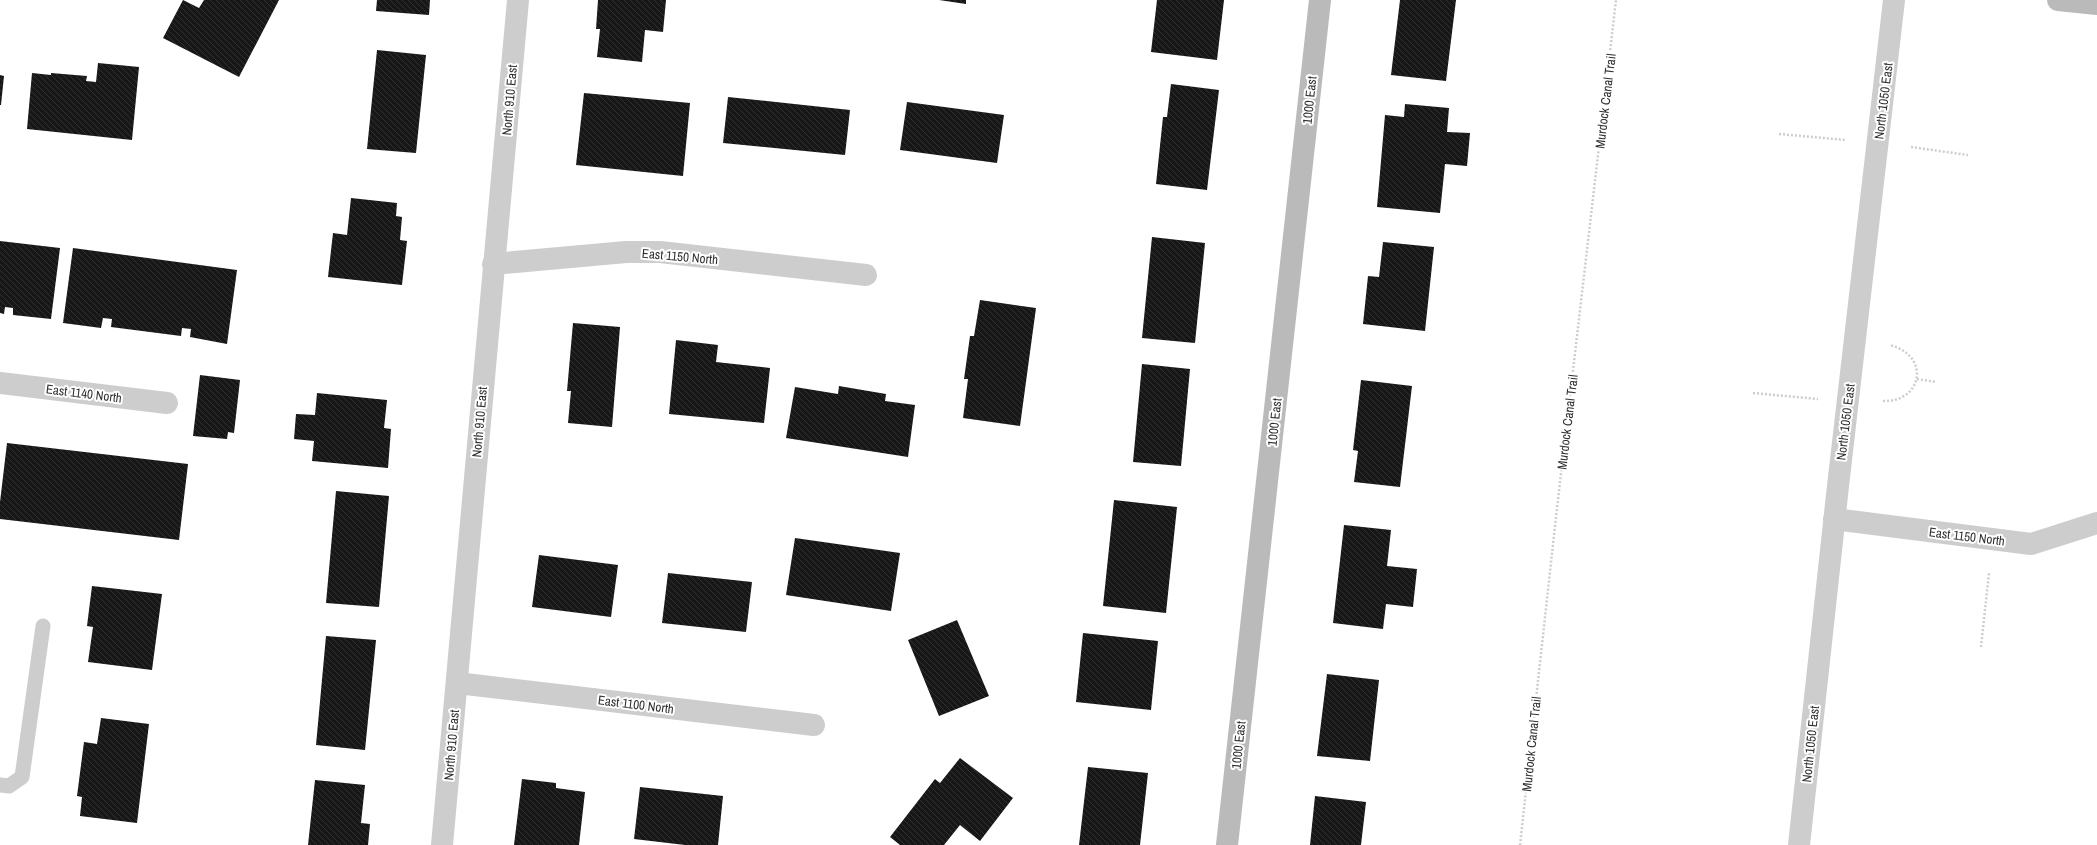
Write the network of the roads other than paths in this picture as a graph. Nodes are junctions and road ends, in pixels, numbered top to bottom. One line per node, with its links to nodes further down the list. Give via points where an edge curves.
1 (518, 0): 6 (street, North 910 East)
2 (1320, 0): 17 (street, 1000 East)
3 (1894, 0): 10 (street, North 1050 East)
4 (2058, 0): 5 (street)
5 (2097, 4)
6 (493, 264): 7 (street, East 1150 North, via 626,252 660,252); 13 (street, North 910 East)
7 (866, 275)
8 (0, 383): 9 (street, East 1140 North)
9 (167, 403)
10 (1834, 519): 11 (street, East 1150 North, via 2031,544); 18 (street, North 1050 East)
11 (2097, 523)
12 (43, 626): 15 (lane, via 22,777 9,786)
13 (457, 683): 14 (street, East 1100 North); 16 (street, North 910 East)
14 (814, 725)
15 (0, 785)
16 (442, 845)
17 (1227, 845)
18 (1799, 845)

